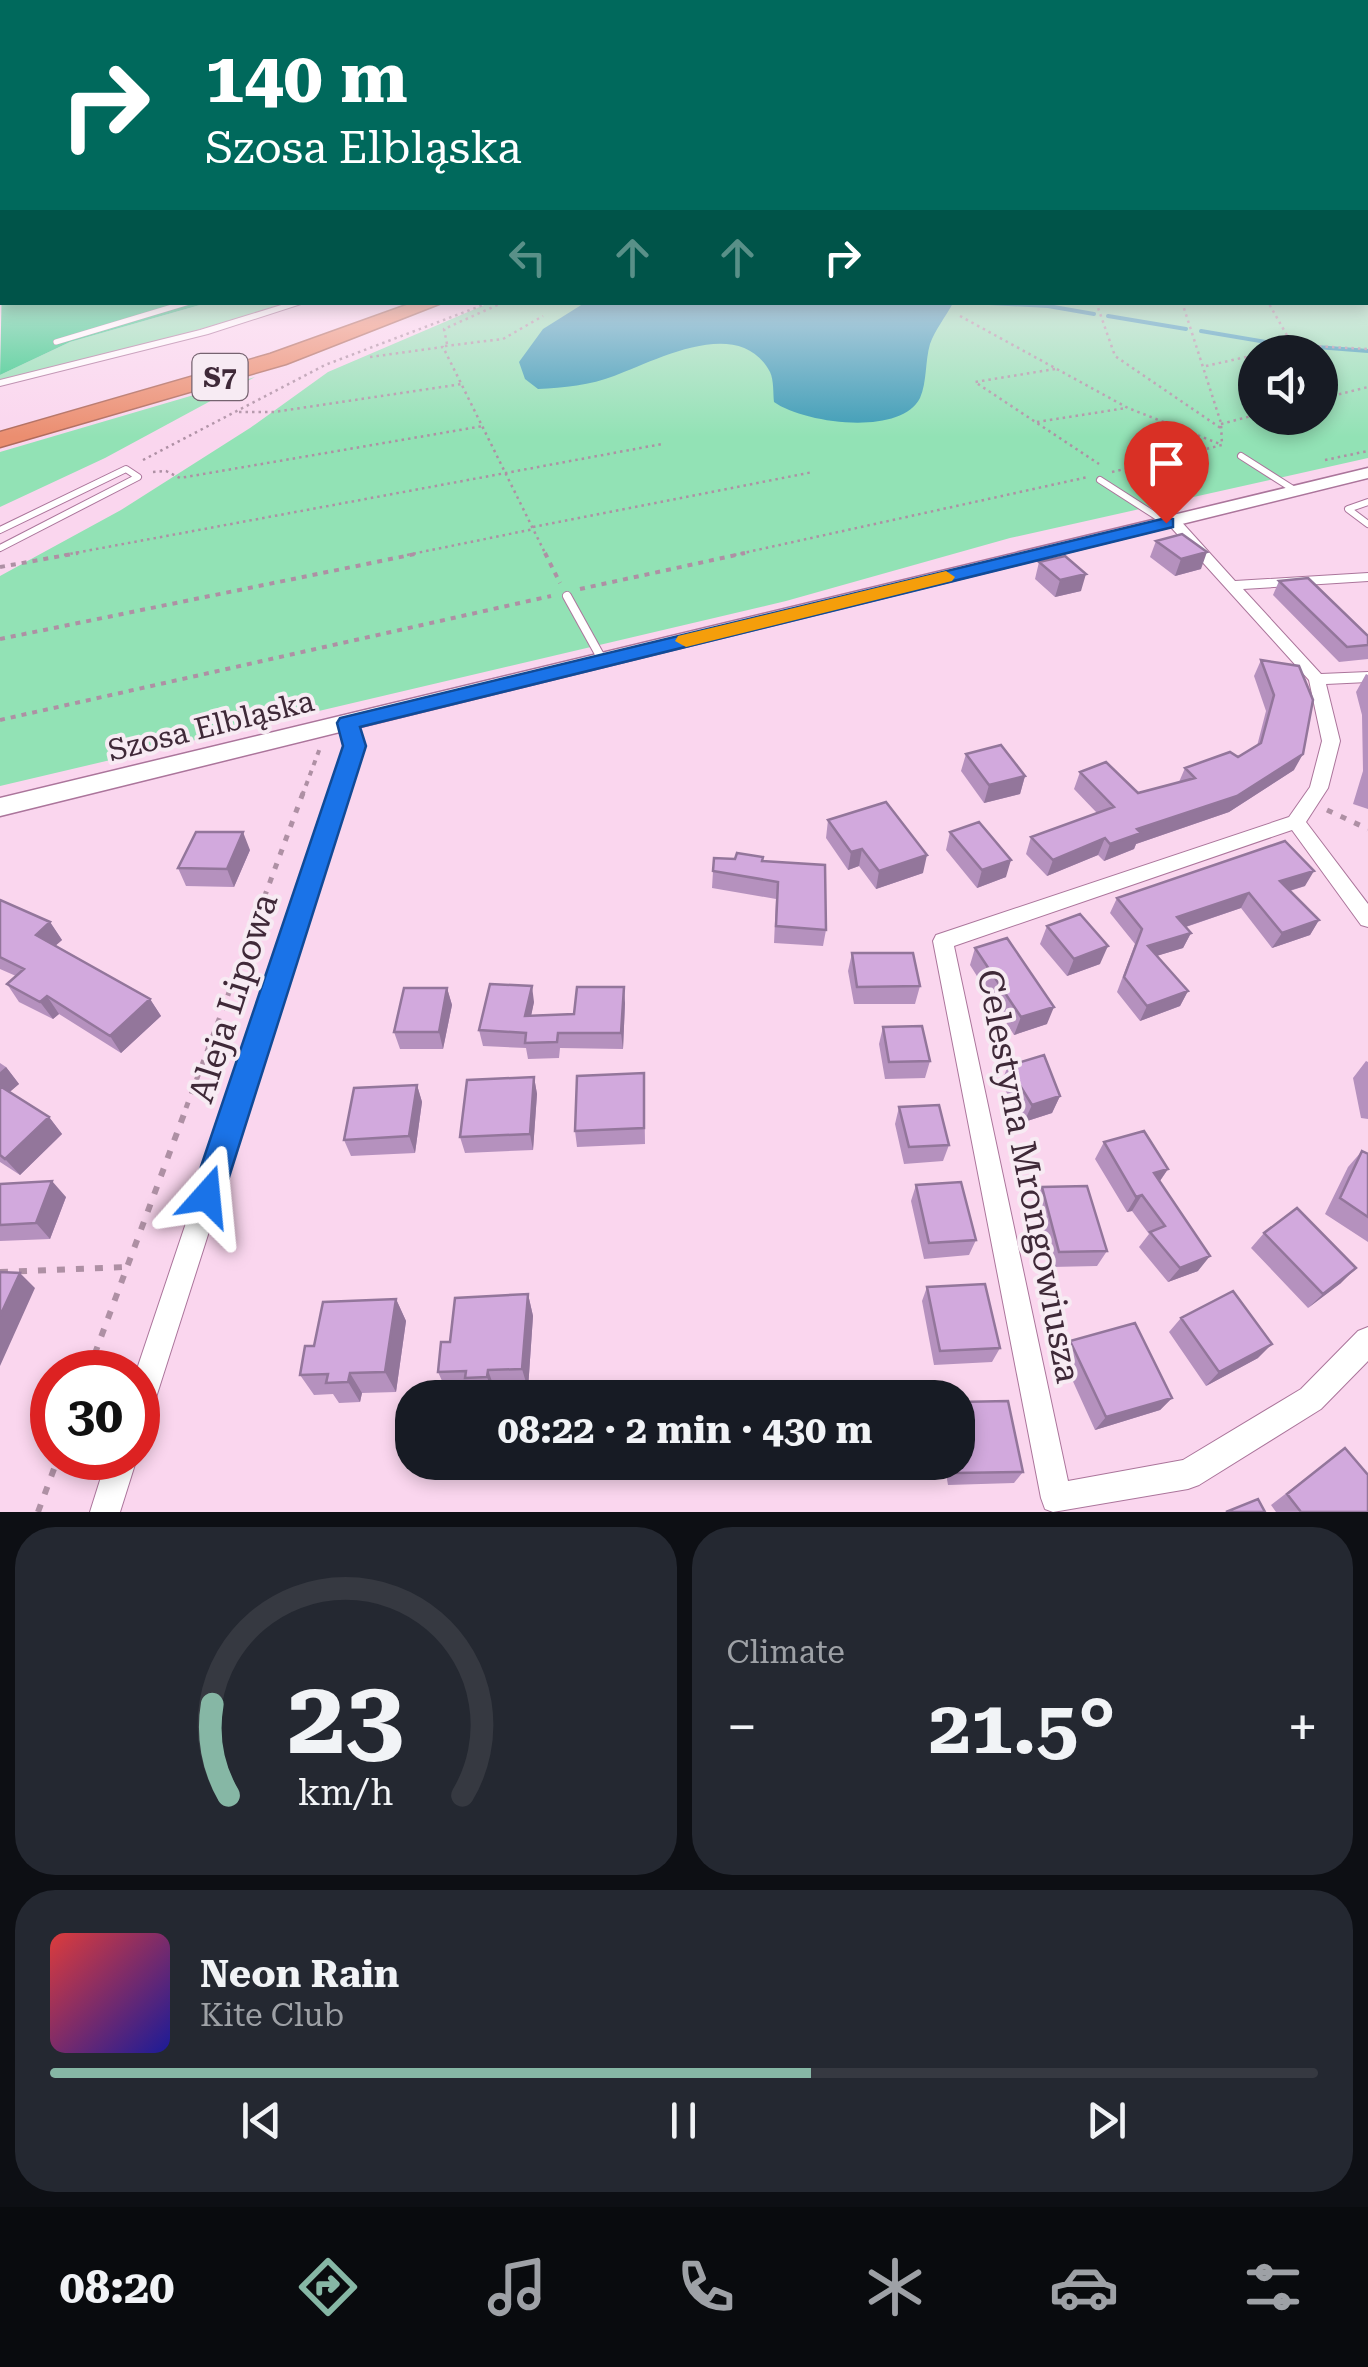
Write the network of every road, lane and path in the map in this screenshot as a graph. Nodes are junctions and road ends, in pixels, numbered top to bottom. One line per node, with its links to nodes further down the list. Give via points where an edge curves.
1 (179, 305): 14 (lane)
2 (291, 305): 22 (street)
3 (369, 305): 28 (highway, S7)
4 (477, 305): 9 (path)
5 (497, 305): 12 (path)
6 (1097, 305): 32 (path, via 1115,356)
7 (1183, 305): 20 (path)
8 (1270, 305): 13 (path)
9 (438, 313): 12 (path); 27 (path); 33 (highway, S7)
10 (543, 316): 15 (path, via 503,340)
11 (960, 316): 21 (path)
12 (445, 329): 15 (path)
13 (1287, 335)
14 (56, 342)
15 (444, 346): 18 (path); 23 (path)
16 (1338, 347): 17 (path)
17 (1368, 349)
18 (370, 358)
19 (1238, 359): 20 (path)
20 (1205, 367): 32 (path)
21 (1057, 369): 26 (path); 30 (path, via 975,382)
22 (0, 384)
23 (462, 384): 27 (path); 31 (path)
24 (1368, 386): 25 (path)
25 (1338, 394)
26 (1128, 408): 30 (path); 35 (path)
27 (234, 412): 39 (path)
28 (0, 418)
29 (1238, 420): 32 (path)
30 (1036, 422): 35 (path, via 1112,472)
31 (483, 426): 42 (path); 43 (path, via 180,478 166,471)
32 (1221, 426): 35 (path)
33 (0, 440)
34 (662, 444): 42 (path)
35 (1222, 445)
36 (1368, 451): 38 (path)
37 (1241, 456): 45 (lane)
38 (1325, 460)
39 (126, 469): 43 (lane); 50 (lane)
40 (813, 472): 49 (path)
41 (1368, 474): 45 (main road, Szosa Elbląska)
42 (507, 475): 49 (path); 52 (path)
43 (138, 478): 51 (lane)
44 (1097, 478): 47 (lane); 55 (path)
45 (1296, 491): 47 (main road, Szosa Elbląska)
46 (1368, 502): 48 (lane, via 1348,510)
47 (1170, 522): 54 (street); 57 (main road, Szosa Elbląska)
48 (1368, 524)
49 (533, 528): 55 (path); 56 (path)
50 (0, 530)
51 (0, 548)
52 (0, 567)
53 (1368, 576): 54 (street)
54 (1233, 585): 59 (street)
55 (566, 594): 57 (lane); 60 (path)
56 (0, 639)
57 (603, 661): 61 (main road, Szosa Elbląska)
58 (1368, 677): 59 (street)
59 (1316, 679): 64 (street, via 1331,741 1320,788)
60 (0, 720)
61 (348, 723): 63 (main road, Szosa Elbląska); 71 (street, Aleja Lipowa, via 354,746)
62 (324, 739): 67 (path)
63 (0, 808)
64 (1303, 812): 65 (path); 66 (street); 74 (street, Celestyna Mrongowiusza, via 943,941)
65 (1368, 829)
66 (1368, 920)
67 (125, 1267): 68 (path); 70 (path)
68 (0, 1272)
69 (1368, 1341): 74 (street, Celestyna Mrongowiusza, via 1311,1399 1188,1474)
70 (96, 1350)
71 (158, 1350)
72 (50, 1480): 75 (path)
73 (115, 1480): 76 (street)
74 (1057, 1505)
75 (38, 1512)
76 (104, 1512)

